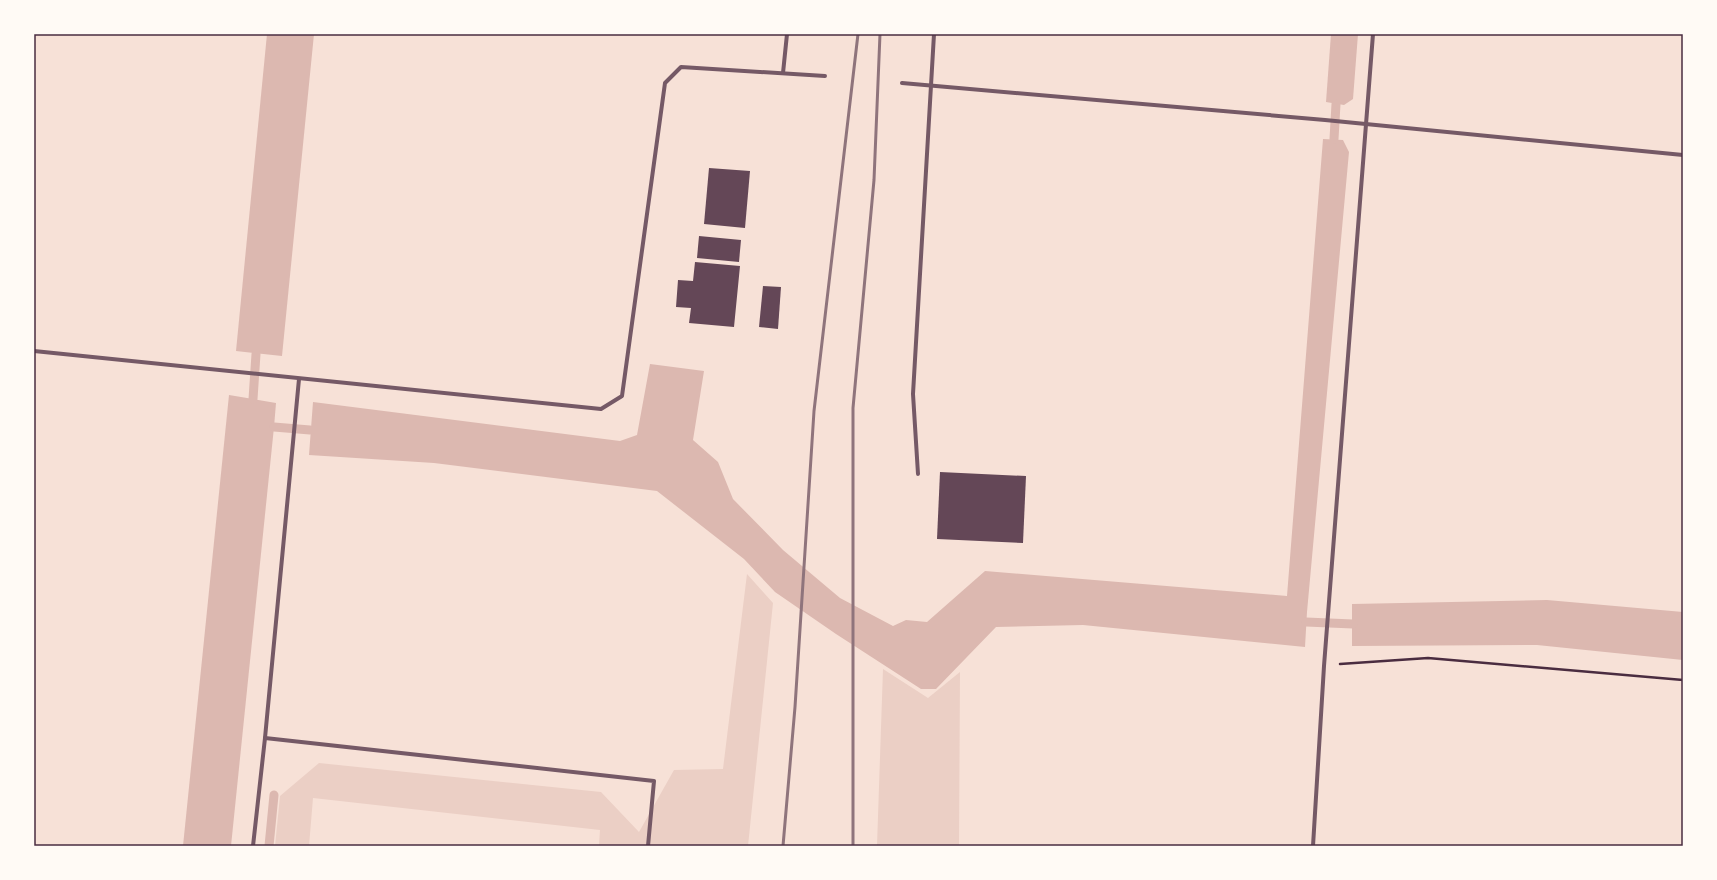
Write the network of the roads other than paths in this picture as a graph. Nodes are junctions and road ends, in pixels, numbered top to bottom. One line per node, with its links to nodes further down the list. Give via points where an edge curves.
1 (787, 34): 4 (street)
2 (934, 34): 7 (street)
3 (1373, 34): 8 (street)
4 (783, 73): 5 (street); 11 (street, via 681,67 665,84 622,396 601,409)
5 (825, 76)
6 (902, 83): 7 (street)
7 (930, 85): 8 (street); 12 (street, via 913,394)
8 (1365, 124): 9 (street); 16 (street)
9 (1683, 155)
10 (34, 351): 11 (street)
11 (299, 379): 13 (street)
12 (918, 474)
13 (265, 738): 14 (street); 15 (street, via 654,781)
14 (253, 846)
15 (648, 846)
16 (1313, 846)

